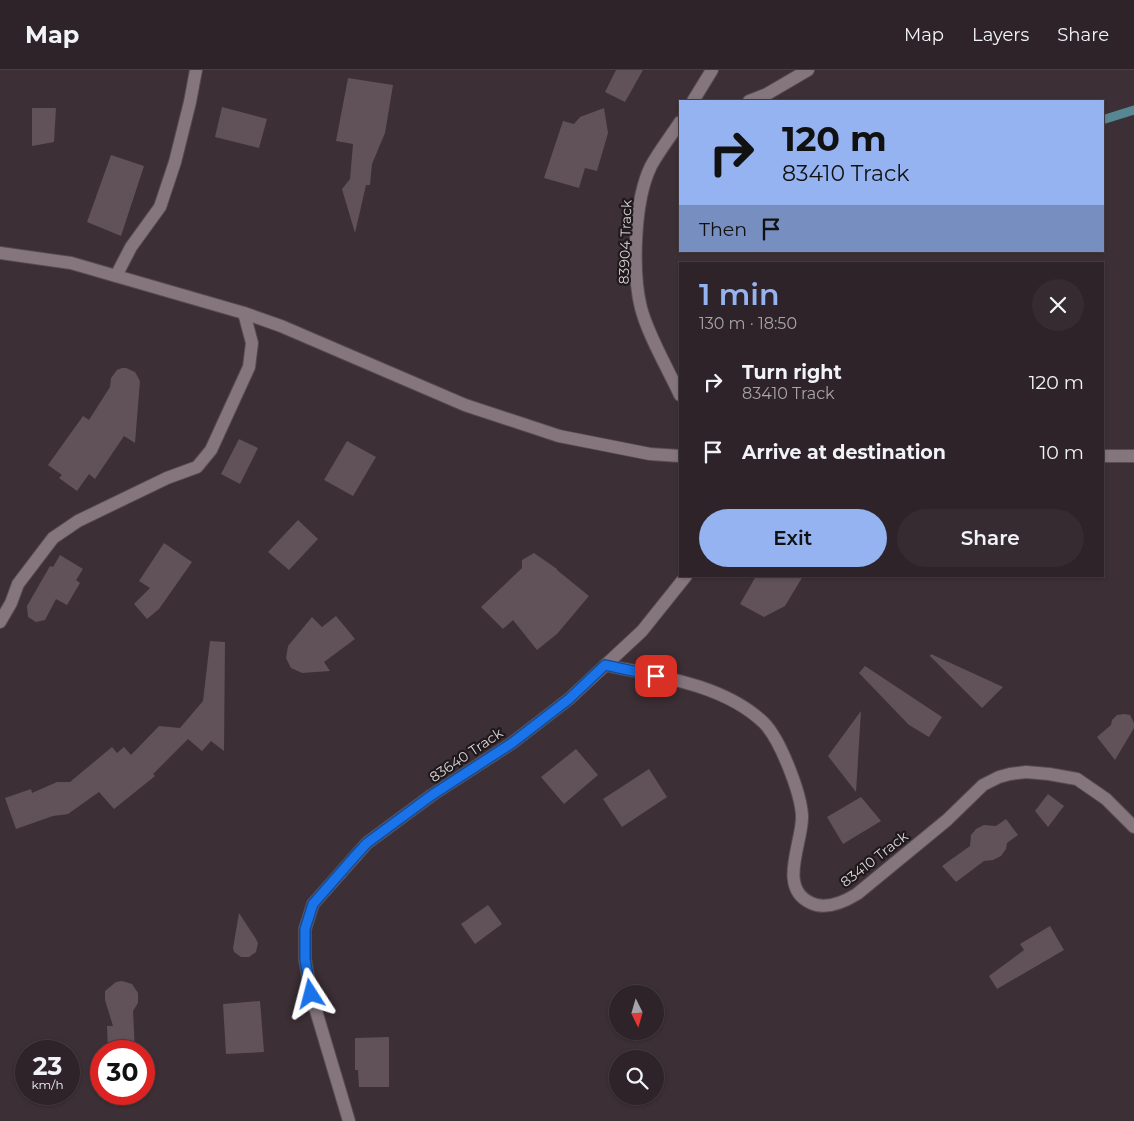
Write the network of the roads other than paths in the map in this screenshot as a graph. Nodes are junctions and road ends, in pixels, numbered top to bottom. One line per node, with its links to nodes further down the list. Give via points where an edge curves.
1 (196, 70): 8 (street, via 175,162 160,207 131,247)
2 (712, 70): 4 (street)
3 (808, 70): 5 (street)
4 (694, 100)
5 (752, 100)
6 (679, 124): 10 (street, 83904 Track, via 651,166 643,188 636,265 642,310)
7 (0, 253): 8 (street, via 72,263)
8 (116, 276): 9 (street)
9 (244, 313): 11 (street, via 474,408 559,436 650,454); 15 (street, via 252,343 249,367 203,462 78,521 53,538 18,584)
10 (679, 393)
11 (679, 456)
12 (1104, 456): 13 (street)
13 (1134, 456)
14 (685, 577): 16 (street, 83640 Track, via 642,631)
15 (0, 622)
16 (605, 665): 17 (street, 83410 Track, via 722,695 764,723 777,739 800,801 802,818 793,874 795,885 798,894 816,906 845,901 857,894 947,820 983,785 1010,774 1026,772 1077,779 1106,799); 18 (street, 83640 Track, via 569,699 512,743 432,795 367,843 313,904 305,929 305,959 311,994)
17 (1134, 827)
18 (349, 1121)

